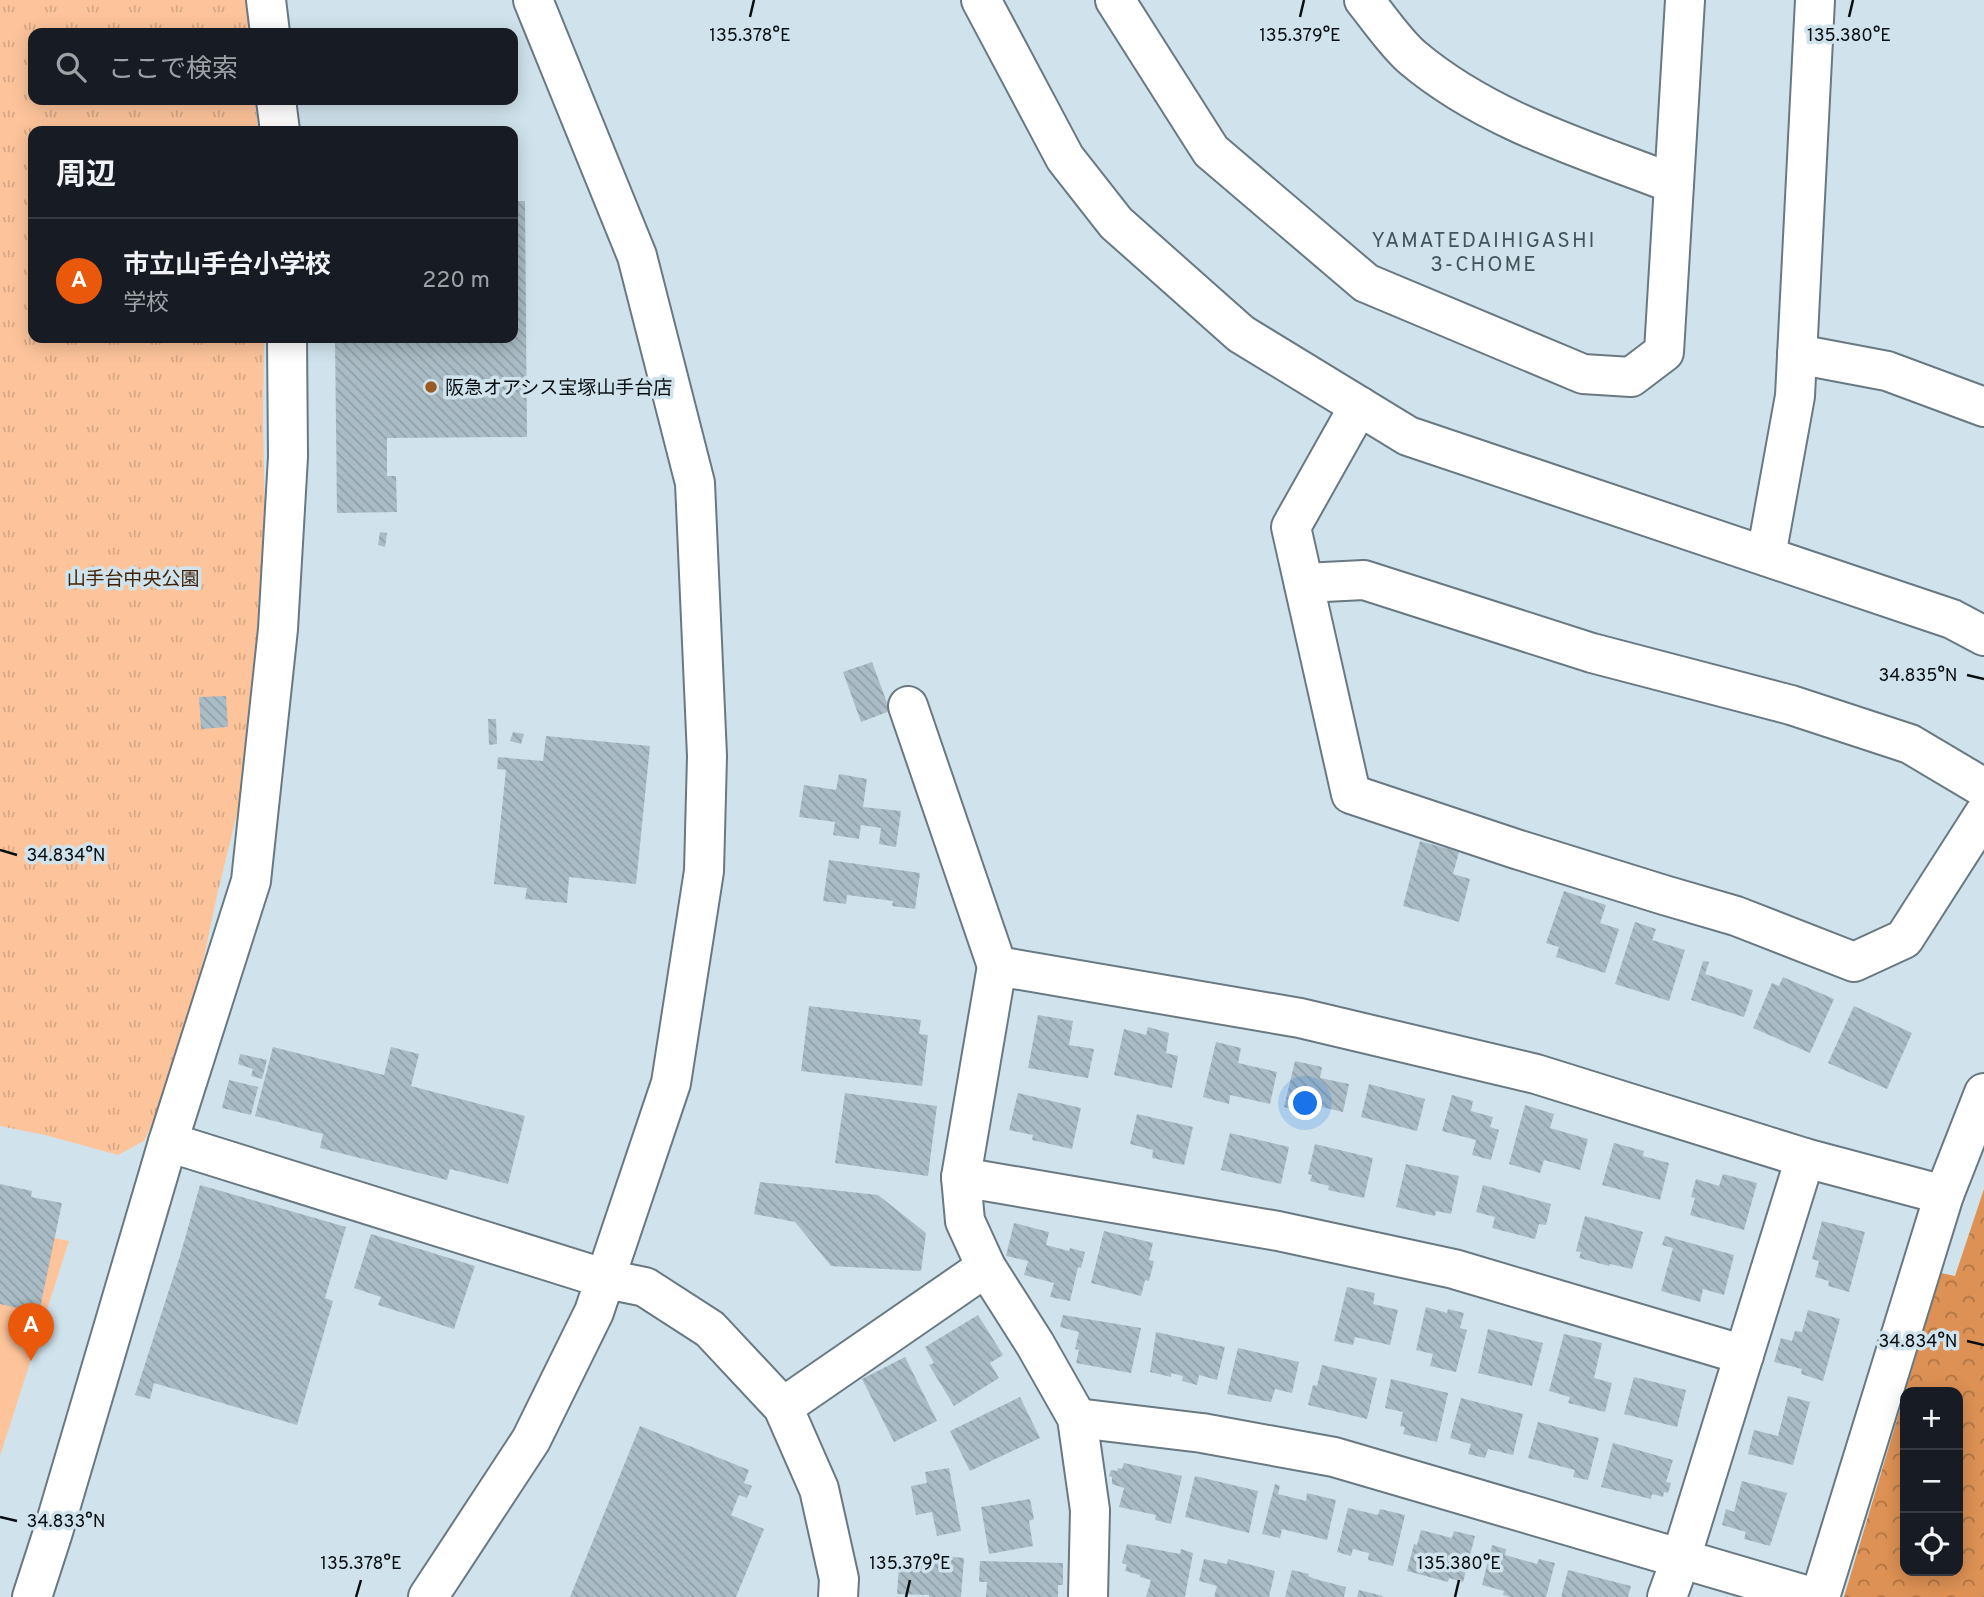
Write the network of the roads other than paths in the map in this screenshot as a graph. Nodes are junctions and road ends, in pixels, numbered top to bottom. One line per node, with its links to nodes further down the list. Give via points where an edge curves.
1 (266, 0): 8 (street)
2 (533, 0): 29 (street, via 637,256 695,483 707,756 704,871 671,1083)
3 (981, 0): 14 (street, via 1065,159 1116,223 1241,334)
4 (1115, 0): 11 (street, via 1211,151 1366,283 1583,374 1631,377 1664,352)
5 (1364, 0): 11 (street, via 1411,57 1469,97 1512,121)
6 (1685, 0): 11 (street)
7 (1815, 0): 13 (street)
8 (269, 28)
9 (276, 105): 10 (street)
10 (279, 126)
11 (1674, 184)
12 (288, 343): 24 (street, via 288,457 278,629 251,881)
13 (1797, 354): 15 (street, via 1887,372); 16 (street, via 1795,396)
14 (1359, 406): 16 (street, via 1408,436); 17 (street, via 1291,527)
15 (1984, 408)
16 (1766, 556): 18 (street, via 1952,619)
17 (1304, 583): 20 (street, via 1364,580 1592,653 1791,705 1910,744); 21 (street, via 1351,794 1736,916 1854,962 1904,939)
18 (1984, 636)
19 (908, 706): 22 (street)
20 (1984, 788)
21 (1984, 814)
22 (997, 966): 25 (street, via 1300,1018 1510,1067); 26 (street)
23 (1984, 1093): 27 (street)
24 (168, 1142): 29 (street); 35 (street)
25 (1805, 1158): 27 (street); 30 (street)
26 (961, 1178): 28 (street, via 965,1221); 30 (street, via 1278,1231 1454,1269)
27 (1944, 1195): 40 (street)
28 (986, 1267): 31 (street); 32 (street)
29 (606, 1279): 31 (street, via 645,1287 710,1329); 34 (street, via 531,1440)
30 (1744, 1355): 33 (street)
31 (783, 1407): 36 (street, via 819,1489 839,1579)
32 (1077, 1418): 33 (street, via 1202,1433 1334,1457); 37 (street, via 1090,1510)
33 (1681, 1558): 38 (street); 39 (street)
34 (430, 1590)
35 (32, 1597)
36 (838, 1597)
37 (1088, 1597)
38 (1667, 1597)
39 (1812, 1597)
40 (1819, 1597)

